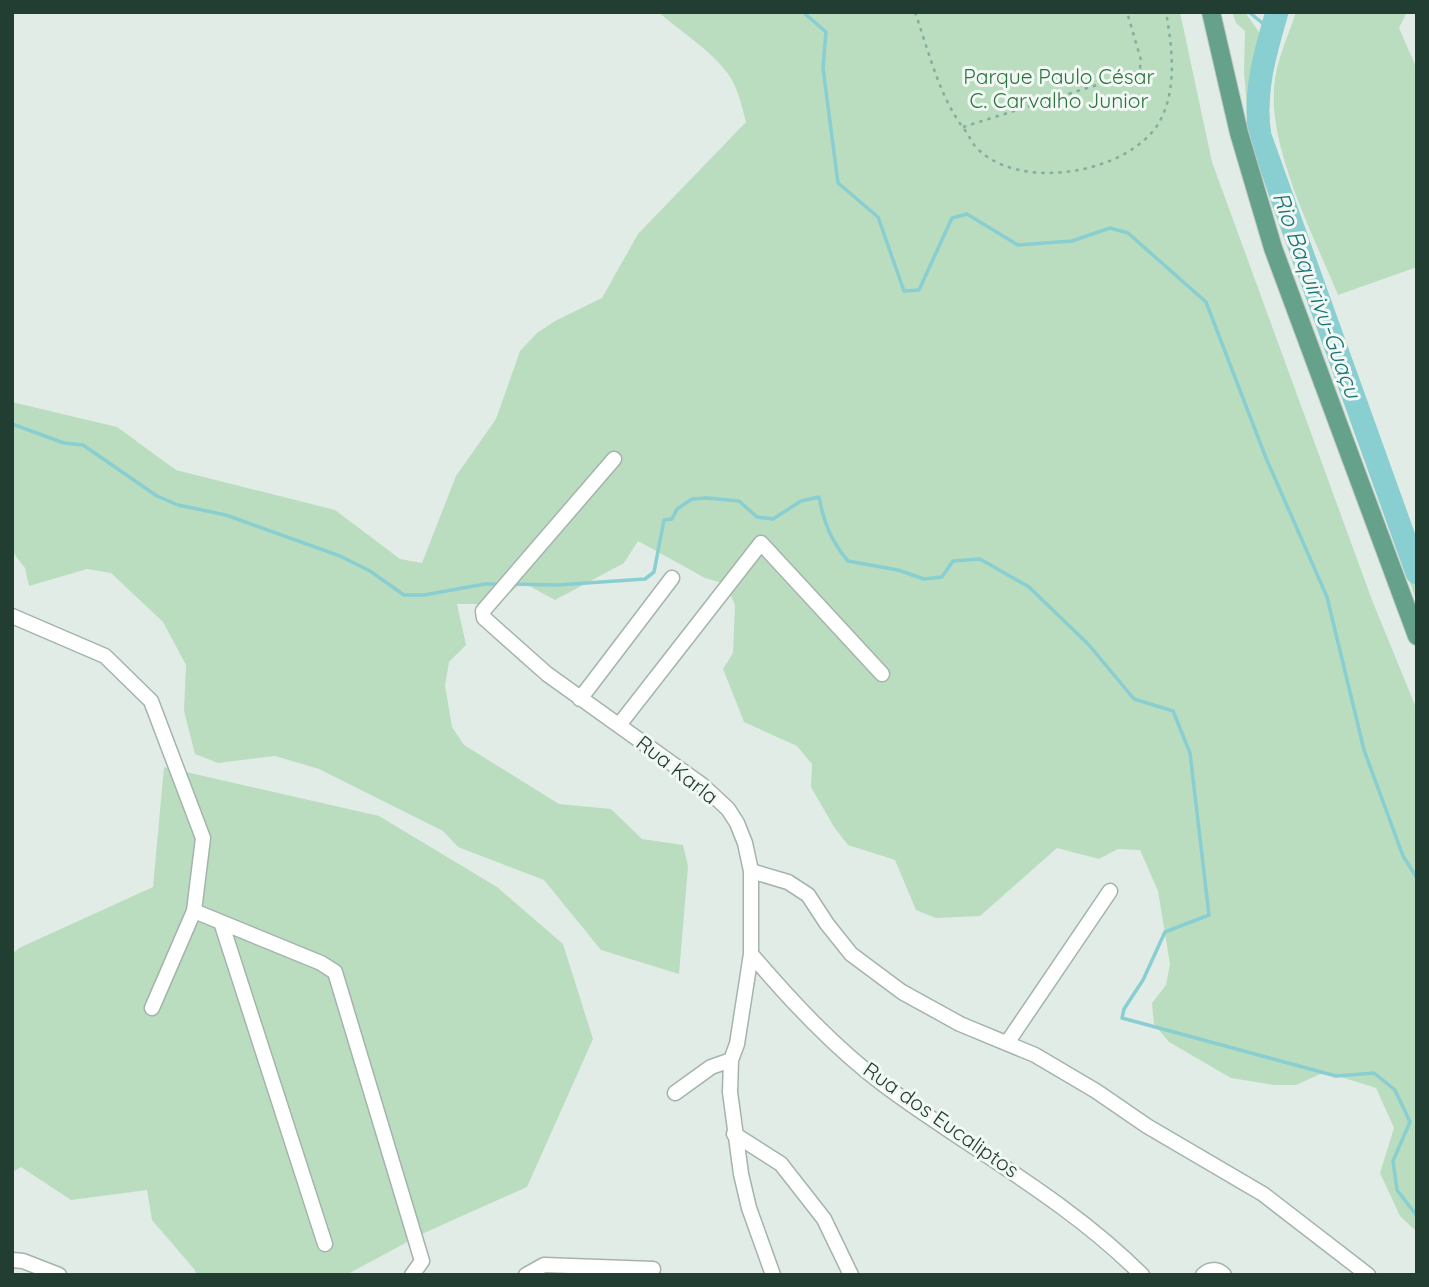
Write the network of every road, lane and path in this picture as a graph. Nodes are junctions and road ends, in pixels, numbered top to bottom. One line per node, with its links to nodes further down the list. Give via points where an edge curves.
1 (915, 12): 5 (path, via 941,89)
2 (1127, 12): 5 (path, via 1141,61 1135,73)
3 (1166, 12): 5 (path, via 1171,93 1161,120 1148,136 1119,157 1065,174 1030,174 1001,166 976,148)
4 (1211, 12): 9 (main road, via 1239,133 1273,248)
5 (963, 127)
6 (614, 459): 11 (street, Rua Karla, via 483,611 484,618 519,651)
7 (672, 578): 11 (street)
8 (13, 616): 15 (street, via 105,656 151,701 203,838)
9 (1417, 636)
10 (882, 674): 12 (street, via 761,543)
11 (580, 699): 12 (street, Rua Karla)
12 (619, 725): 13 (street, Rua Karla, via 728,809 745,843)
13 (751, 871): 17 (street, Rua Karla); 19 (street, via 788,881 808,895 851,954 901,992)
14 (1110, 891): 19 (street)
15 (194, 911): 16 (street); 18 (street)
16 (221, 922): 23 (street); 27 (street, via 335,972 422,1261)
17 (751, 954): 20 (street, Rua Karla); 31 (street, Rua dos Eucaliptos, via 813,1024 884,1084 1035,1186)
18 (152, 1008)
19 (1007, 1043): 34 (street, via 1056,1067 1263,1194)
20 (731, 1060): 21 (street, via 711,1067); 22 (street, Rua Karla)
21 (675, 1093)
22 (734, 1134): 29 (street, Rua Karla, via 749,1208); 30 (street, via 781,1164 824,1219)
23 (325, 1244)
24 (20, 1265): 26 (street)
25 (653, 1269): 28 (street, via 544,1265)
26 (59, 1275)
27 (412, 1275)
28 (526, 1275)
29 (773, 1275)
30 (852, 1275)
31 (1142, 1275)
32 (1203, 1275): 33 (street, via 1208,1270)
33 (1224, 1275)
34 (1368, 1275)

